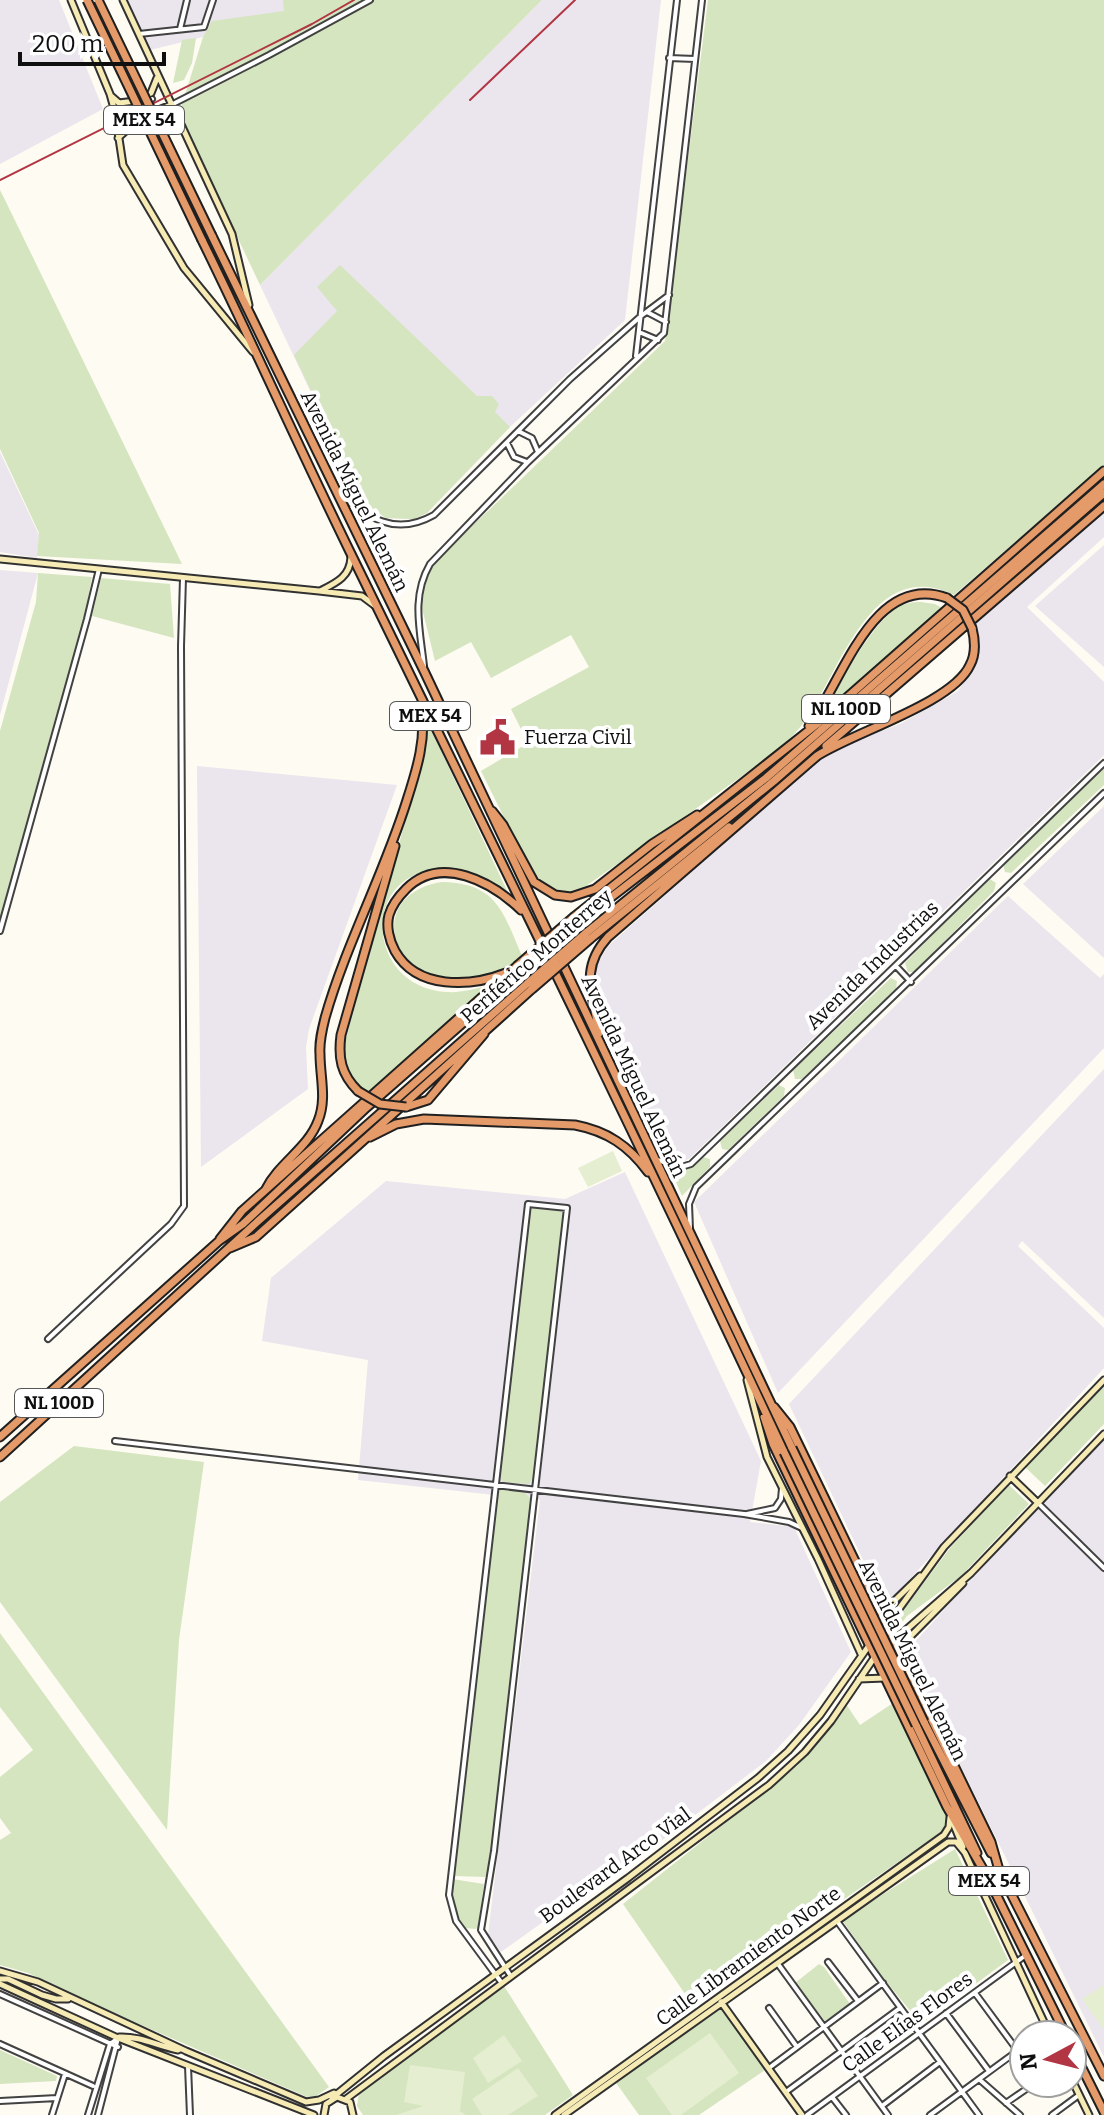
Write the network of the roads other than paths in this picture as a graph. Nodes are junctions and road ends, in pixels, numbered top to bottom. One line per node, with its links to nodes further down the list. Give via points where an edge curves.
1 (71, 0): 15 (street)
2 (87, 0): 28 (highway, Avenida Miguel Alemán / MEX 54, bridge)
3 (98, 0): 23 (highway, Avenida Miguel Alemán / MEX 54, bridge)
4 (123, 0): 11 (street)
5 (187, 0): 10 (street)
6 (213, 0): 10 (street, via 204,27)
7 (370, 0): 17 (street)
8 (677, 0): 12 (street)
9 (702, 0): 13 (street)
10 (180, 30): 11 (street)
11 (139, 34): 14 (street)
12 (669, 58): 13 (street); 22 (street)
13 (695, 59): 20 (street)
14 (157, 73): 15 (street, via 153,90 141,99 119,103); 17 (street)
15 (110, 94): 18 (street)
16 (152, 99): 18 (street)
17 (171, 105): 19 (street, via 141,117); 23 (street, via 232,234)
18 (116, 119): 19 (street)
19 (118, 138): 28 (street, via 123,165 168,244)
20 (669, 295): 21 (street); 24 (street)
21 (646, 312): 22 (street); 24 (street)
22 (641, 316): 25 (street); 29 (street)
23 (253, 321): 35 (highway, Avenida Miguel Alemán / MEX 54)
24 (666, 322): 26 (street)
25 (639, 332): 26 (street); 27 (street)
26 (658, 340): 27 (street)
27 (635, 358): 31 (street)
28 (272, 383): 38 (highway, Avenida Miguel Alemán / MEX 54)
29 (518, 431): 30 (street); 31 (street, via 532,438)
30 (507, 443): 32 (street, via 514,457); 35 (street, via 434,515 413,524 381,522)
31 (538, 452): 32 (street)
32 (528, 462): 44 (street, via 439,552 421,579 417,606)
33 (1104, 471): 46 (highway)
34 (1104, 484): 55 (highway, Periférico Monterrey / NL 100D, via 766,778)
35 (336, 489): 44 (highway, Avenida Miguel Alemán / MEX 54)
36 (1104, 493): 57 (highway, Periférico Monterrey / NL 100D)
37 (1104, 506): 47 (highway)
38 (351, 554): 42 (street, via 343,577); 43 (highway, Avenida Miguel Alemán / MEX 54)
39 (0, 559): 40 (street)
40 (99, 569): 41 (street); 56 (street)
41 (183, 578): 42 (street); 71 (street, via 184,1206)
42 (319, 591): 43 (street, via 362,596)
43 (379, 610): 45 (highway, Avenida Miguel Alemán / MEX 54)
44 (425, 673): 52 (highway, Avenida Miguel Alemán / MEX 54)
45 (419, 694): 53 (highway, via 421,745); 54 (highway, Avenida Miguel Alemán / MEX 54)
46 (797, 739): 47 (highway, bridge, via 859,640 895,602 927,593 947,598 963,610 974,649 970,665 953,686); 49 (highway)
47 (817, 756): 51 (highway)
48 (1104, 763): 58 (street, Avenida Industrias)
49 (733, 792): 52 (highway, via 652,844 595,889 571,897 555,895 534,882); 55 (highway)
50 (1104, 793): 60 (street, Avenida Industrias)
51 (766, 799): 57 (highway); 63 (highway, via 602,943 589,983)
52 (488, 808): 63 (highway, Avenida Miguel Alemán / MEX 54)
53 (396, 835): 62 (highway, bridge, via 341,1035 343,1071 358,1091 380,1104 406,1107 428,1100); 66 (highway, via 327,1014 320,1045 323,1095 318,1120)
54 (526, 915): 59 (highway, via 491,886 440,873 414,881 389,916 395,951 416,973 461,983); 67 (highway, Avenida Miguel Alemán / MEX 54)
55 (577, 919): 59 (highway, Periférico Monterrey / NL 100D, bridge)
56 (0, 931)
57 (588, 936): 61 (highway, Periférico Monterrey / NL 100D, bridge)
58 (896, 966): 60 (street); 65 (street, Avenida Industrias, via 691,1164 678,1168)
59 (517, 969): 66 (highway); 69 (highway, Periférico Monterrey / NL 100D)
60 (911, 982): 68 (street, Avenida Industrias, via 696,1187 689,1204)
61 (530, 986): 62 (highway); 70 (highway, Periférico Monterrey / NL 100D)
62 (498, 1018): 64 (highway)
63 (600, 1039): 65 (highway, Avenida Miguel Alemán / MEX 54)
64 (343, 1158): 67 (highway, via 379,1131 415,1120 575,1125 622,1144); 70 (highway, via 256,1237)
65 (656, 1159): 68 (highway, Avenida Miguel Alemán / MEX 54)
66 (266, 1189): 69 (highway)
67 (661, 1190): 72 (highway, Avenida Miguel Alemán / MEX 54)
68 (689, 1231): 75 (highway, Avenida Miguel Alemán / MEX 54)
69 (219, 1241): 77 (highway, Periférico Monterrey / NL 100D)
70 (227, 1249): 80 (highway, Periférico Monterrey / NL 100D)
71 (48, 1339)
72 (746, 1370): 74 (highway, Avenida Miguel Alemán / MEX 54); 82 (street, via 767,1457)
73 (1104, 1380): 81 (street)
74 (758, 1396): 79 (highway, Avenida Miguel Alemán / MEX 54); 92 (highway, via 773,1444)
75 (772, 1405): 79 (highway, Avenida Miguel Alemán / MEX 54); 93 (highway, via 790,1427)
76 (1104, 1434): 85 (street)
77 (0, 1437)
78 (115, 1441): 83 (street)
79 (788, 1450): 104 (highway, Avenida Miguel Alemán / MEX 54, bridge)
80 (0, 1457)
81 (1010, 1476): 85 (street); 89 (street)
82 (780, 1481): 86 (street, via 777,1506); 87 (street)
83 (497, 1486): 84 (street); 84 (street, via 528,1204 567,1208); 120 (street, via 449,1895 456,1921)
84 (536, 1491): 86 (street); 118 (street, via 481,1926)
85 (1037, 1502): 90 (street); 91 (street)
86 (744, 1514): 87 (street, via 789,1522)
87 (806, 1532): 88 (street)
88 (818, 1559): 92 (street); 99 (street)
89 (932, 1564): 93 (street, via 894,1603); 95 (street, Boulevard Arco Vial)
90 (1104, 1568)
91 (971, 1573): 96 (street, Boulevard Arco Vial); 98 (street)
92 (836, 1575): 94 (highway)
93 (878, 1609): 94 (highway, via 872,1625); 95 (highway)
94 (856, 1620): 97 (highway)
95 (886, 1627): 96 (highway); 97 (street, Boulevard Arco Vial)
96 (894, 1641): 98 (highway); 100 (street, Boulevard Arco Vial)
97 (868, 1646): 99 (street, Boulevard Arco Vial); 100 (highway)
98 (898, 1649): 101 (highway)
99 (862, 1655): 110 (street, Boulevard Arco Vial, via 788,1751)
100 (874, 1658): 102 (highway); 103 (street, Boulevard Arco Vial)
101 (906, 1664): 102 (highway, via 892,1668); 107 (highway, via 991,1842)
102 (885, 1678): 103 (street); 105 (highway)
103 (858, 1679): 111 (street, Boulevard Arco Vial, via 805,1752 769,1785)
104 (920, 1724): 107 (highway, Avenida Miguel Alemán / MEX 54); 109 (highway, Avenida Miguel Alemán / MEX 54)
105 (947, 1807): 106 (street); 109 (highway)
106 (950, 1817): 108 (street); 113 (street, Calle Libramiento Norte, via 944,1835)
107 (999, 1870): 154 (highway, Avenida Miguel Alemán / MEX 54)
108 (974, 1871): 112 (street, Calle Libramiento Norte, via 960,1846 941,1844); 116 (street)
109 (987, 1876): 114 (highway, Avenida Miguel Alemán / MEX 54)
110 (628, 1878): 111 (street); 118 (street, Boulevard Arco Vial)
111 (633, 1885): 121 (street, Boulevard Arco Vial)
112 (837, 1921): 113 (street, Calle Libramiento Norte); 124 (street)
113 (788, 1952): 117 (street, Calle Libramiento Norte); 128 (street, Calle Libramiento Norte)
114 (1026, 1955): 116 (street, Calle Elías Flores); 135 (highway, Avenida Miguel Alemán / MEX 54)
115 (828, 1962): 129 (street)
116 (1017, 1962): 125 (street, Calle Elías Flores); 134 (street)
117 (778, 1964): 128 (street, Calle Libramiento Norte); 137 (street)
118 (504, 1967): 120 (street, Boulevard Arco Vial); 121 (street)
119 (0, 1971): 127 (street)
120 (495, 1974): 123 (street); 158 (street, Boulevard Arco Vial)
121 (510, 1975): 123 (street, Boulevard Arco Vial)
122 (0, 1981): 127 (street, via 8,1979 56,1999); 139 (street)
123 (501, 1982): 165 (street, Boulevard Arco Vial)
124 (883, 1983): 129 (street); 131 (street)
125 (975, 1993): 132 (street, Calle Elías Flores); 140 (street)
126 (0, 1994): 142 (street)
127 (73, 1999): 133 (street)
128 (719, 2000): 136 (street, Calle Libramiento Norte); 150 (street)
129 (858, 2001): 137 (street)
130 (769, 2008): 144 (street)
131 (901, 2008): 138 (street); 146 (street)
132 (946, 2013): 138 (street, Calle Elías Flores); 151 (street)
133 (114, 2018): 139 (street); 145 (street)
134 (1043, 2019)
135 (1058, 2019)
136 (683, 2026): 179 (street, Calle Libramiento Norte); 180 (street, Calle Libramiento Norte)
137 (824, 2027): 144 (street); 146 (street)
138 (919, 2032): 148 (street); 153 (street, Calle Elías Flores)
139 (118, 2038): 142 (street); 143 (street); 145 (street, via 136,2036); 149 (street)
140 (1008, 2038)
141 (0, 2044): 152 (street)
142 (110, 2044): 143 (street); 157 (street)
143 (118, 2047): 159 (street)
144 (797, 2047): 150 (street)
145 (186, 2051): 158 (street, via 306,2102)
146 (842, 2052): 153 (street); 161 (street)
147 (1008, 2057): 151 (street)
148 (940, 2062): 160 (street); 170 (street)
149 (188, 2066): 176 (street); 177 (street)
150 (769, 2068): 161 (street)
151 (989, 2071): 155 (street)
152 (65, 2074): 157 (street); 163 (street)
153 (860, 2076): 162 (street, Calle Elías Flores); 170 (street)
154 (1104, 2076)
155 (979, 2079): 160 (street); 169 (street)
156 (1088, 2080): 171 (highway)
157 (95, 2087): 159 (street); 174 (street)
158 (342, 2088): 164 (street, Boulevard Arco Vial)
159 (104, 2091): 175 (street)
160 (962, 2091): 184 (street); 185 (street)
161 (786, 2092): 181 (street)
162 (832, 2097): 181 (street, Calle Elías Flores); 182 (street)
163 (57, 2098): 168 (street); 173 (street)
164 (332, 2098): 165 (street); 178 (street, Boulevard Arco Vial)
165 (346, 2099): 172 (street)
166 (1012, 2099): 169 (street)
167 (1074, 2099): 187 (street)
168 (0, 2101)
169 (1006, 2103): 186 (street)
170 (882, 2106): 183 (street)
171 (1104, 2112)
172 (355, 2113)
173 (52, 2115)
174 (88, 2115)
175 (98, 2115)
176 (190, 2115)
177 (314, 2115)
178 (324, 2115)
179 (555, 2115)
180 (564, 2115)
181 (804, 2115)
182 (846, 2115)
183 (888, 2115)
184 (930, 2115)
185 (979, 2115)
186 (1020, 2115)
187 (1052, 2115)

